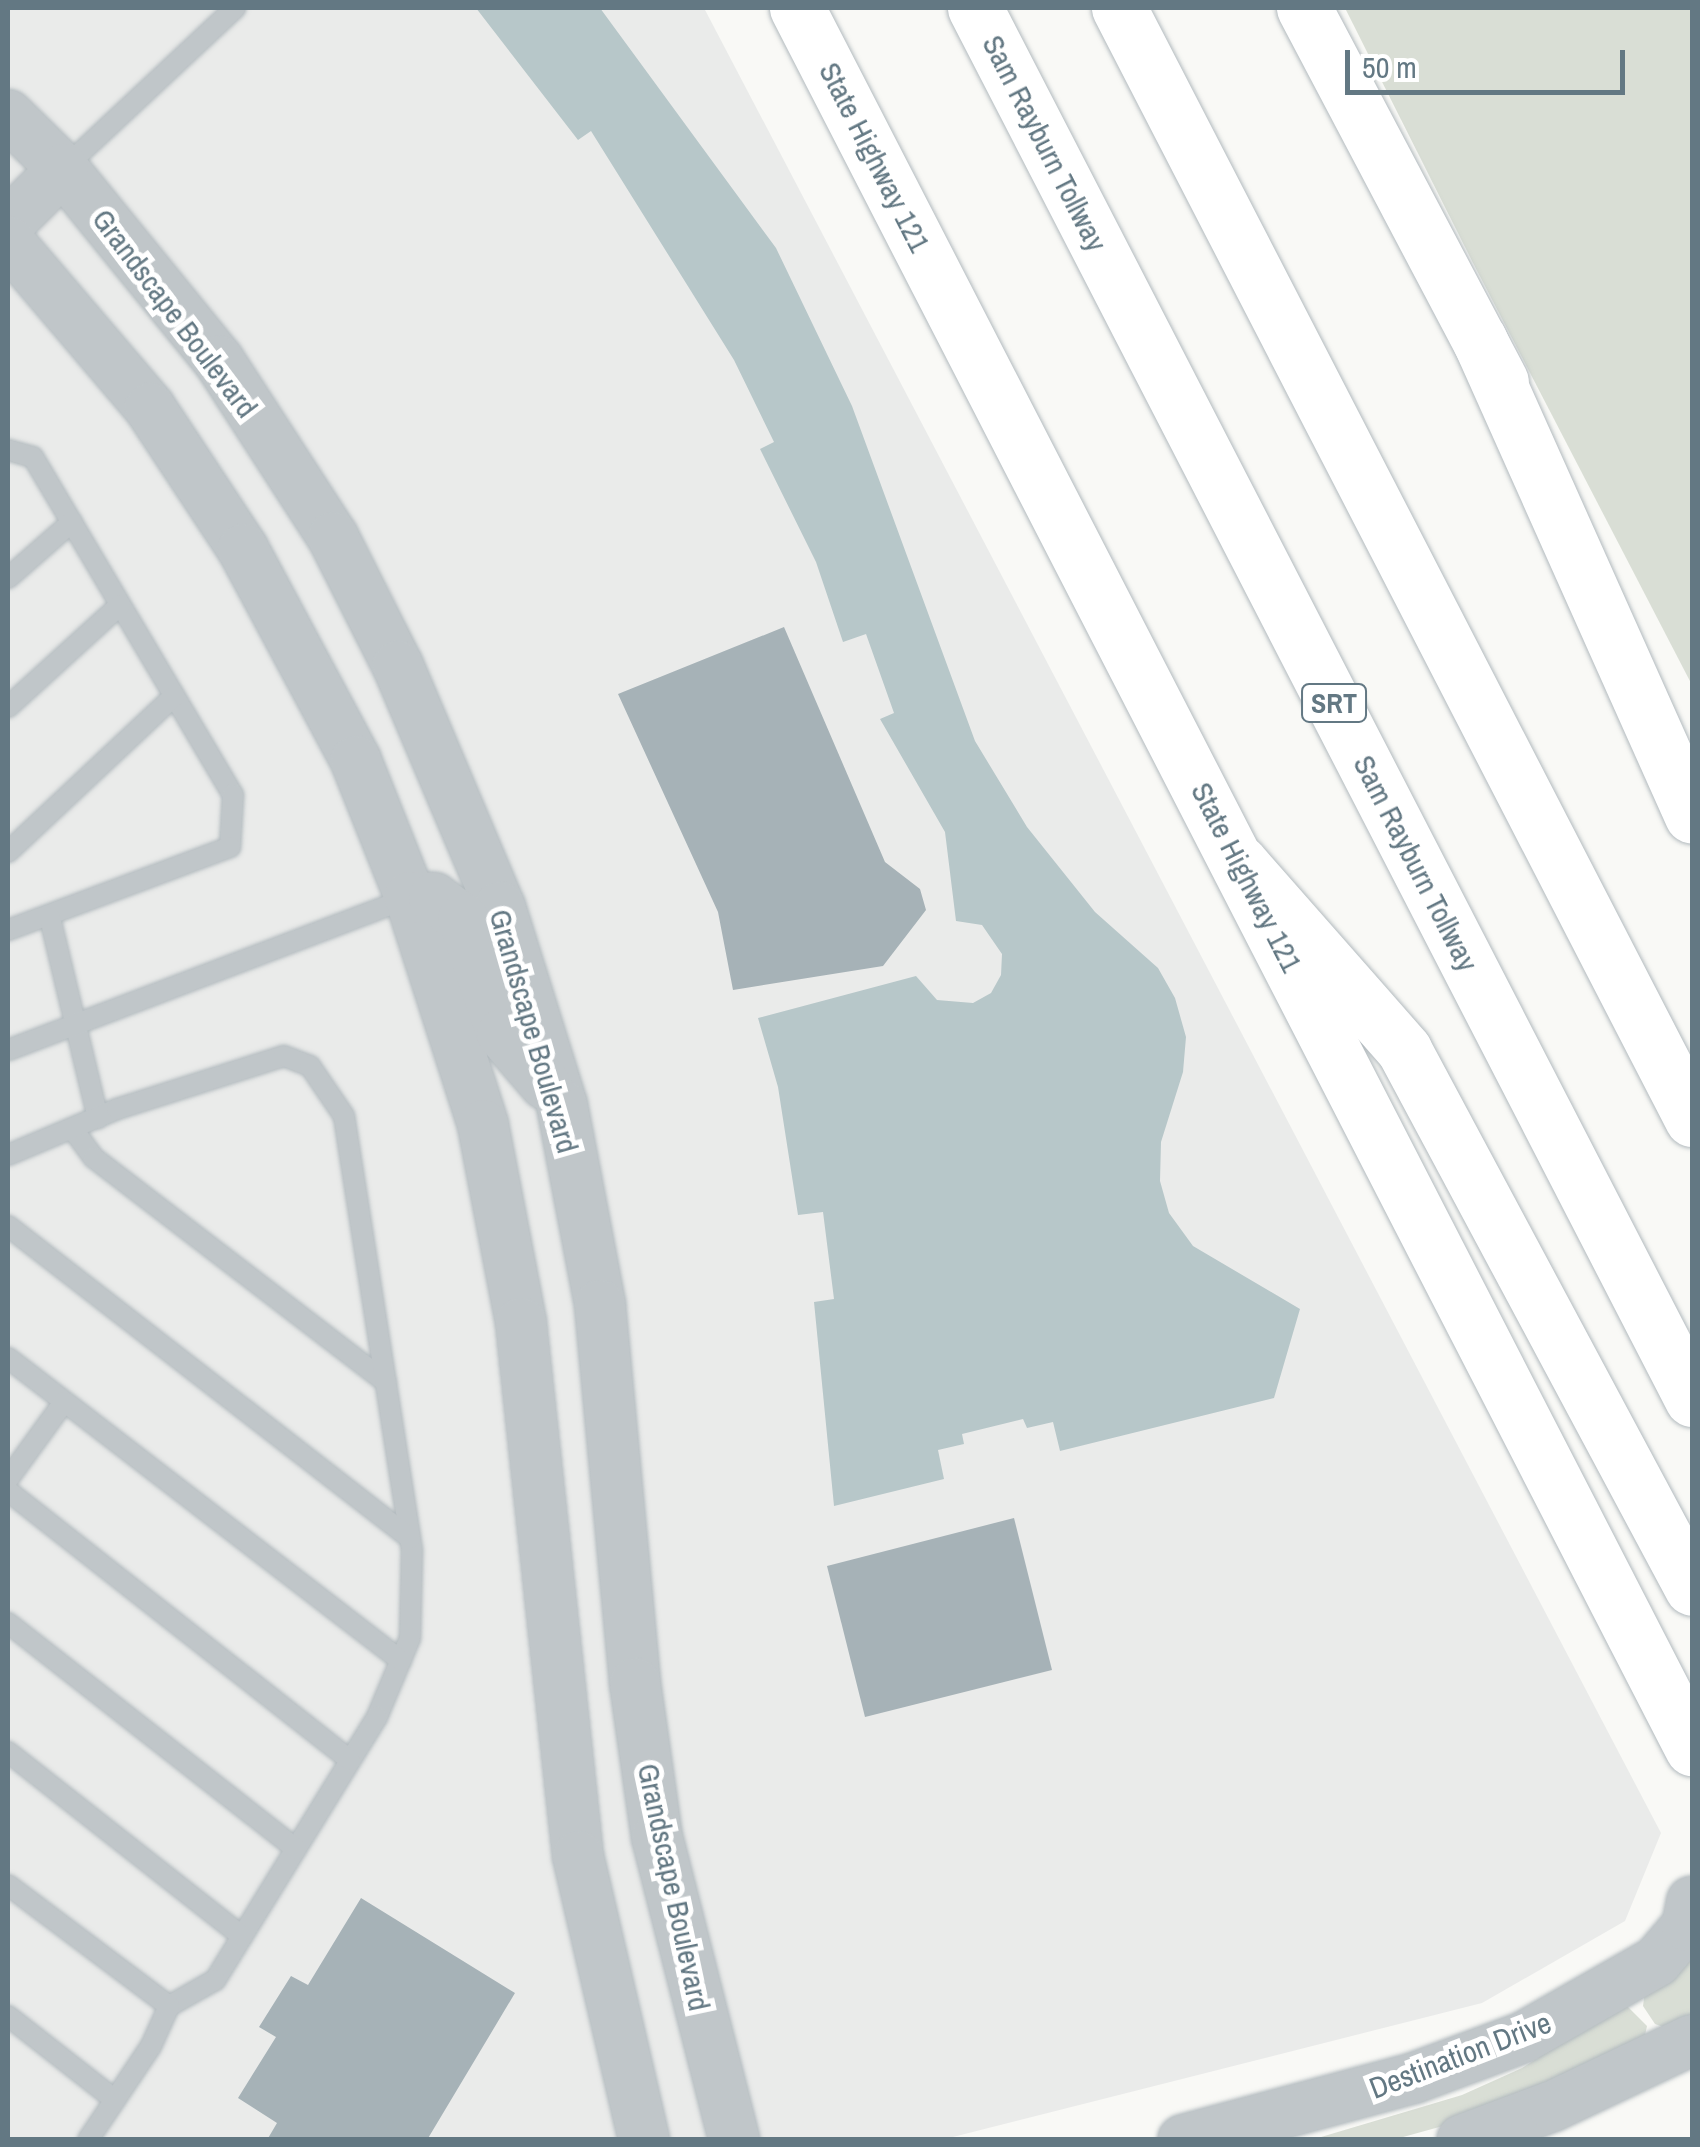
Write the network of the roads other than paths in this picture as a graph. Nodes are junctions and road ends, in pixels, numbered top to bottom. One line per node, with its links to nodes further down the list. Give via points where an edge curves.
1 (235, 8): 7 (lane)
2 (797, 8): 20 (main road, State Highway 121)
3 (975, 8): 34 (main road, Sam Rayburn Tollway / SRT)
4 (1119, 8): 28 (main road)
5 (1304, 8): 10 (main road)
6 (8, 115): 7 (street, Grandscape Boulevard)
7 (64, 169): 8 (street); 26 (street, Grandscape Boulevard, via 219,360 333,538 398,666 500,907)
8 (8, 224)
9 (8, 241): 21 (street, via 150,408 243,549 356,761)
10 (1479, 339): 17 (main road); 18 (main road)
11 (8, 450): 12 (lane, via 33,457)
12 (72, 522): 13 (lane); 14 (lane)
13 (8, 578)
14 (120, 605): 15 (lane); 16 (lane)
15 (174, 696): 19 (lane); 22 (lane, via 233,794 230,847)
16 (8, 706)
17 (1692, 753)
18 (1692, 816)
19 (8, 852)
20 (1240, 863): 39 (main road, via 1404,1050); 42 (main road, State Highway 121)
21 (410, 897): 24 (lane); 26 (street, via 434,898 463,918 502,1034); 54 (street, via 482,1124 521,1322 578,1856)
22 (50, 918): 23 (lane); 24 (lane)
23 (8, 930)
24 (74, 1026): 25 (lane); 27 (lane)
25 (8, 1050)
26 (562, 1104): 55 (street, Grandscape Boulevard, via 600,1305 635,1683 657,1837)
27 (98, 1118): 29 (lane); 33 (lane, via 284,1056 310,1066 344,1116)
28 (1692, 1119)
29 (72, 1128): 30 (lane); 33 (lane, via 108,1170)
30 (8, 1155)
31 (8, 1226): 38 (lane)
32 (8, 1358): 35 (lane)
33 (386, 1382): 38 (lane)
34 (1692, 1398)
35 (64, 1402): 36 (lane); 41 (lane)
36 (8, 1479)
37 (8, 1491): 44 (lane)
38 (410, 1538): 41 (lane, via 410,1638)
39 (1692, 1588)
40 (8, 1623): 45 (lane)
41 (401, 1661): 44 (lane)
42 (1692, 1748)
43 (8, 1752): 48 (lane)
44 (350, 1760): 45 (lane)
45 (296, 1849): 48 (lane)
46 (8, 1884): 49 (lane)
47 (1692, 1901): 56 (street, Destination Drive, via 1687,1926 1657,1961 1524,2037 1414,2078)
48 (242, 1936): 49 (lane, via 215,1980)
49 (169, 2006): 52 (lane)
50 (8, 2016): 52 (lane)
51 (1692, 2040): 57 (street, via 1554,2106)
52 (115, 2100): 53 (lane)
53 (88, 2140)
54 (644, 2140)
55 (734, 2140)
56 (1184, 2140)
57 (1462, 2140)

